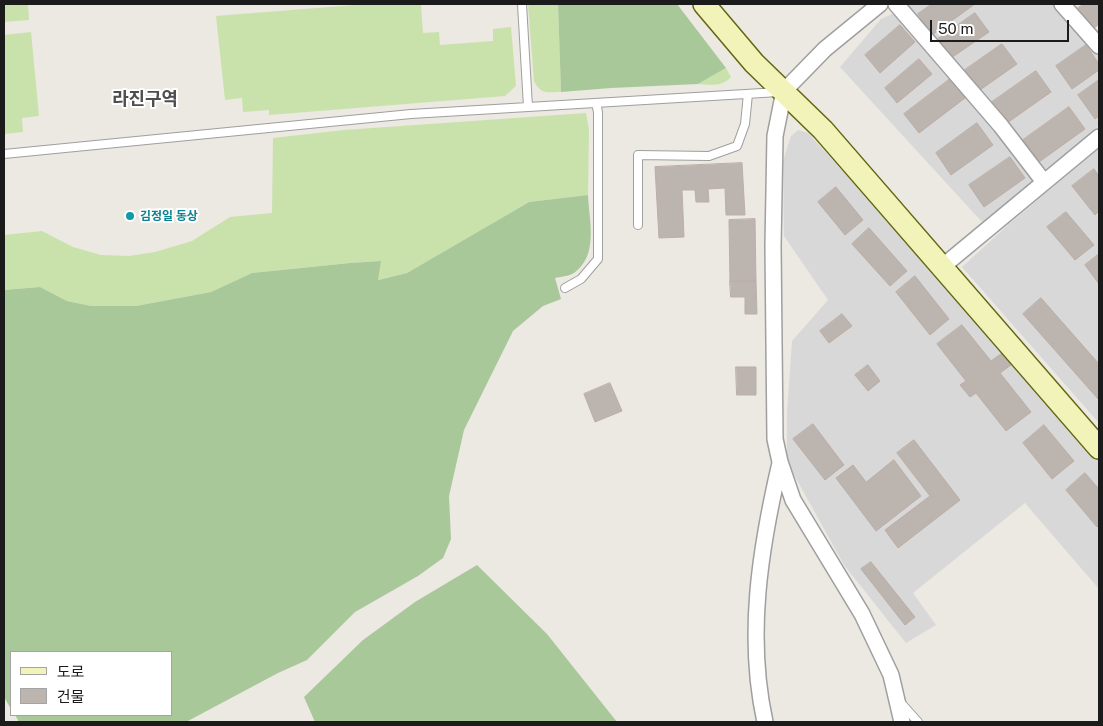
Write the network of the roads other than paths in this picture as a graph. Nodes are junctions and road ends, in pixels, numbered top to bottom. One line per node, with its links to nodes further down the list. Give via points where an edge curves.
1 (522, 4): 10 (lane)
2 (704, 4): 7 (street, via 754,63)
3 (880, 4): 7 (street, via 825,49)
4 (896, 4): 13 (street, via 1001,126)
5 (1062, 4): 6 (street)
6 (1099, 46)
7 (784, 92): 8 (lane); 15 (street, via 823,130); 18 (street, via 775,136 773,246 776,439)
8 (748, 94): 9 (lane); 14 (lane, via 745,124 737,146 709,156 638,155)
9 (596, 103): 10 (lane); 16 (lane, via 598,259 581,279)
10 (528, 107): 12 (lane, via 410,114)
11 (1099, 137): 13 (street)
12 (4, 154)
13 (1044, 182): 15 (street)
14 (638, 225)
15 (942, 267): 17 (street)
16 (565, 288)
17 (1098, 444)
18 (780, 462): 19 (street, via 793,500 862,614 891,676); 20 (street, via 758,577 755,639 759,695)
19 (896, 698): 21 (street); 22 (lane)
20 (765, 722)
21 (902, 722)
22 (918, 722)

